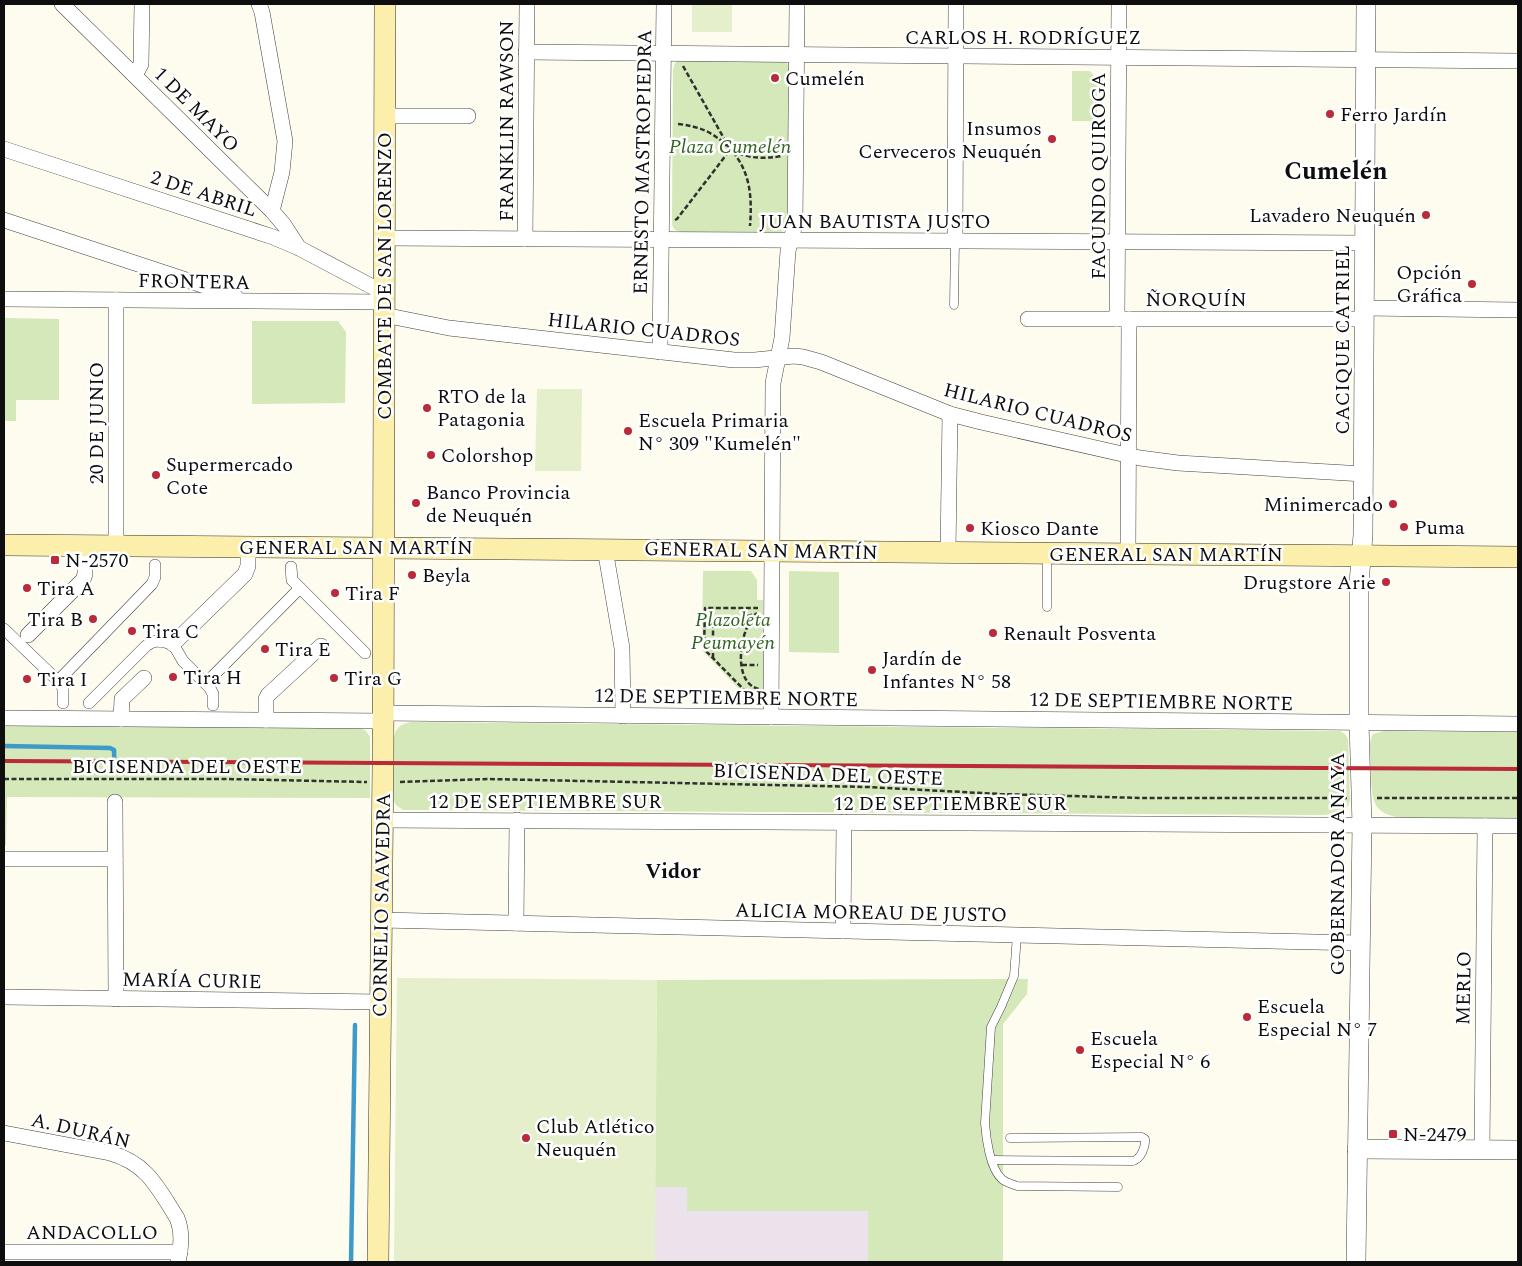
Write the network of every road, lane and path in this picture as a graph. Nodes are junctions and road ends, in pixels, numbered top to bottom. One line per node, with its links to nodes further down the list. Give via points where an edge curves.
1 (62, 4): 21 (street, 1 DE MAYO)
2 (142, 4): 21 (street, via 141,64)
3 (259, 4): 29 (street, via 285,141 284,161)
4 (385, 4): 23 (main road, COMBATE DE SAN LORENZO)
5 (527, 4): 11 (street, FRANKLIN RAWSON)
6 (664, 4): 12 (street, ERNESTO MASTROPIEDRA)
7 (797, 4): 13 (street)
8 (956, 4): 14 (street)
9 (1119, 4): 15 (street, FACUNDO QUIROGA)
10 (1366, 4): 16 (street, CACIQUE CATRIEL)
11 (526, 52): 12 (street, CARLOS H. RODRÍGUEZ); 37 (street, FRANKLIN RAWSON)
12 (663, 53): 13 (street, CARLOS H. RODRÍGUEZ); 38 (street, ERNESTO MASTROPIEDRA)
13 (796, 55): 14 (street, CARLOS H. RODRÍGUEZ); 39 (street, via 795,224)
14 (956, 56): 15 (street, CARLOS H. RODRÍGUEZ); 40 (street)
15 (1119, 58): 16 (street, CARLOS H. RODRÍGUEZ); 41 (street, FACUNDO QUIROGA)
16 (1366, 60): 17 (street, CARLOS H. RODRÍGUEZ); 30 (street, CACIQUE CATRIEL)
17 (1518, 61)
18 (682, 65): 19 (path); 20 (path); 26 (path)
19 (692, 65)
20 (678, 70)
21 (133, 74): 29 (street, 1 DE MAYO)
22 (678, 115): 26 (path, via 678,124 701,128)
23 (385, 116): 24 (street); 36 (main road, COMBATE DE SAN LORENZO)
24 (468, 116)
25 (4, 148): 43 (street, 2 DE ABRIL)
26 (730, 149): 27 (path, via 751,158); 32 (path); 35 (path, via 738,158 748,181 752,203)
27 (784, 155)
28 (677, 210): 32 (path)
29 (272, 211): 43 (street, 1 DE MAYO)
30 (1365, 218): 31 (lane); 42 (street, CACIQUE CATRIEL)
31 (1407, 218)
32 (677, 219): 34 (path)
33 (4, 220): 46 (street)
34 (683, 225)
35 (750, 226)
36 (384, 238): 37 (street, JUAN BAUTISTA JUSTO); 47 (main road, COMBATE DE SAN LORENZO)
37 (525, 239): 38 (street, JUAN BAUTISTA JUSTO)
38 (661, 240): 39 (street, JUAN BAUTISTA JUSTO); 53 (street, ERNESTO MASTROPIEDRA)
39 (791, 240): 40 (street, JUAN BAUTISTA JUSTO); 54 (street, via 782,338)
40 (955, 241): 41 (street, JUAN BAUTISTA JUSTO); 48 (lane)
41 (1117, 242): 42 (street, JUAN BAUTISTA JUSTO); 52 (street, FACUNDO QUIROGA)
42 (1365, 243): 50 (street, CACIQUE CATRIEL)
43 (299, 248): 47 (street, 2 DE ABRIL)
44 (4, 299): 45 (street, FRONTERA)
45 (116, 300): 46 (street, FRONTERA); 60 (street, 20 DE JUNIO)
46 (250, 301): 47 (street, FRONTERA)
47 (384, 303): 53 (street, HILARIO CUADROS, via 442,327); 62 (main road, COMBATE DE SAN LORENZO)
48 (954, 305)
49 (1518, 310): 50 (street)
50 (1364, 314): 52 (street, ÑORQUÍN); 57 (street, CACIQUE CATRIEL)
51 (1028, 319): 52 (street, ÑORQUÍN)
52 (1123, 319): 56 (street, FACUNDO QUIROGA)
53 (660, 352): 54 (street, HILARIO CUADROS, via 739,360)
54 (777, 358): 55 (street, HILARIO CUADROS, via 794,356 812,360); 64 (street, via 773,383)
55 (950, 414): 56 (street, HILARIO CUADROS); 65 (street)
56 (1128, 456): 57 (street, HILARIO CUADROS, via 1178,463); 67 (street, FACUNDO QUIROGA)
57 (1364, 474): 68 (street, CACIQUE CATRIEL)
58 (4, 545): 59 (main road, GENERAL SAN MARTÍN)
59 (85, 545): 60 (main road, GENERAL SAN MARTÍN); 76 (street, via 83,580)
60 (116, 545): 61 (main road, GENERAL SAN MARTÍN)
61 (248, 546): 62 (main road, GENERAL SAN MARTÍN); 77 (street, via 248,566 244,574)
62 (384, 547): 63 (main road, GENERAL SAN MARTÍN); 92 (main road, CORNELIO SAAVEDRA)
63 (605, 549): 64 (main road, GENERAL SAN MARTÍN); 91 (street, via 622,648)
64 (772, 551): 65 (main road, GENERAL SAN MARTÍN); 93 (street)
65 (948, 552): 66 (main road, GENERAL SAN MARTÍN)
66 (1047, 553): 67 (main road, GENERAL SAN MARTÍN); 73 (lane)
67 (1128, 554): 68 (main road, GENERAL SAN MARTÍN)
68 (1361, 556): 69 (main road, GENERAL SAN MARTÍN); 97 (street, GOBERNADOR ANAYA)
69 (1518, 557)
70 (155, 565): 84 (street, via 152,584)
71 (291, 567): 72 (street, via 292,580)
72 (300, 588): 79 (street); 85 (street)
73 (1047, 607)
74 (759, 611): 80 (path, via 734,620 713,618); 80 (path, via 705,608 704,649); 81 (path, via 744,635)
75 (4, 629): 84 (street)
76 (28, 635)
77 (173, 644): 85 (street, via 183,661); 88 (street, via 150,643)
78 (321, 646): 96 (street, via 268,695)
79 (365, 653)
80 (713, 659): 89 (path)
81 (742, 665): 82 (path); 86 (path, via 744,679 753,688)
82 (760, 665)
83 (144, 678): 95 (street, via 122,699)
84 (58, 681): 87 (street)
85 (206, 683): 90 (street, via 213,694)
86 (761, 690)
87 (63, 703)
88 (89, 703)
89 (757, 703)
90 (213, 705)
91 (623, 716): 92 (street, 12 DE SEPTIEMBRE NORTE); 93 (street, 12 DE SEPTIEMBRE NORTE)
92 (383, 717): 96 (street, 12 DE SEPTIEMBRE NORTE); 106 (main road, CORNELIO SAAVEDRA)
93 (771, 717): 97 (street, 12 DE SEPTIEMBRE NORTE)
94 (4, 718): 95 (street, 12 DE SEPTIEMBRE NORTE)
95 (121, 719): 96 (street, 12 DE SEPTIEMBRE NORTE)
96 (266, 720)
97 (1358, 722): 98 (street, 12 DE SEPTIEMBRE NORTE); 109 (street, GOBERNADOR ANAYA)
98 (1518, 724)
99 (4, 778): 100 (path, BICISENDA DEL OESTE)
100 (370, 782)
101 (394, 782): 102 (path, BICISENDA DEL OESTE, via 488,779 881,787 1141,798)
102 (1350, 798)
103 (1372, 798): 104 (path)
104 (1518, 798)
105 (115, 802): 113 (street)
106 (382, 820): 107 (street, 12 DE SEPTIEMBRE SUR); 114 (main road, CORNELIO SAAVEDRA)
107 (517, 820): 108 (street, 12 DE SEPTIEMBRE SUR); 115 (street)
108 (844, 822): 109 (street, 12 DE SEPTIEMBRE SUR); 116 (street)
109 (1362, 824): 110 (street, 12 DE SEPTIEMBRE SUR); 118 (street, GOBERNADOR ANAYA)
110 (1484, 826): 111 (street, 12 DE SEPTIEMBRE SUR); 125 (street, MERLO)
111 (1518, 826)
112 (4, 859): 113 (street)
113 (115, 859): 120 (street)
114 (381, 920): 115 (street, ALICIA MOREAU DE JUSTO); 121 (main road, CORNELIO SAAVEDRA)
115 (516, 923): 116 (street, ALICIA MOREAU DE JUSTO)
116 (843, 931): 117 (street, ALICIA MOREAU DE JUSTO)
117 (1018, 935): 118 (street, ALICIA MOREAU DE JUSTO); 127 (lane, via 1014,976 991,1027 985,1123)
118 (1360, 943): 124 (street, GOBERNADOR ANAYA)
119 (4, 997): 120 (street, MARÍA CURIE)
120 (116, 999): 121 (street, MARÍA CURIE)
121 (380, 1002): 131 (main road, CORNELIO SAAVEDRA)
122 (4, 1133): 130 (street, A. DURÁN, via 110,1153 138,1165 154,1181 177,1218 181,1232)
123 (1010, 1138): 127 (lane, via 1142,1138 1146,1142 1139,1158 1133,1161)
124 (1358, 1149): 125 (street); 132 (street, GOBERNADOR ANAYA)
125 (1482, 1150): 126 (street)
126 (1518, 1150)
127 (992, 1160): 128 (lane, via 1003,1180 1017,1186)
128 (1118, 1187)
129 (4, 1252): 130 (street, ANDACOLLO)
130 (179, 1257)
131 (378, 1262)
132 (1356, 1262)

